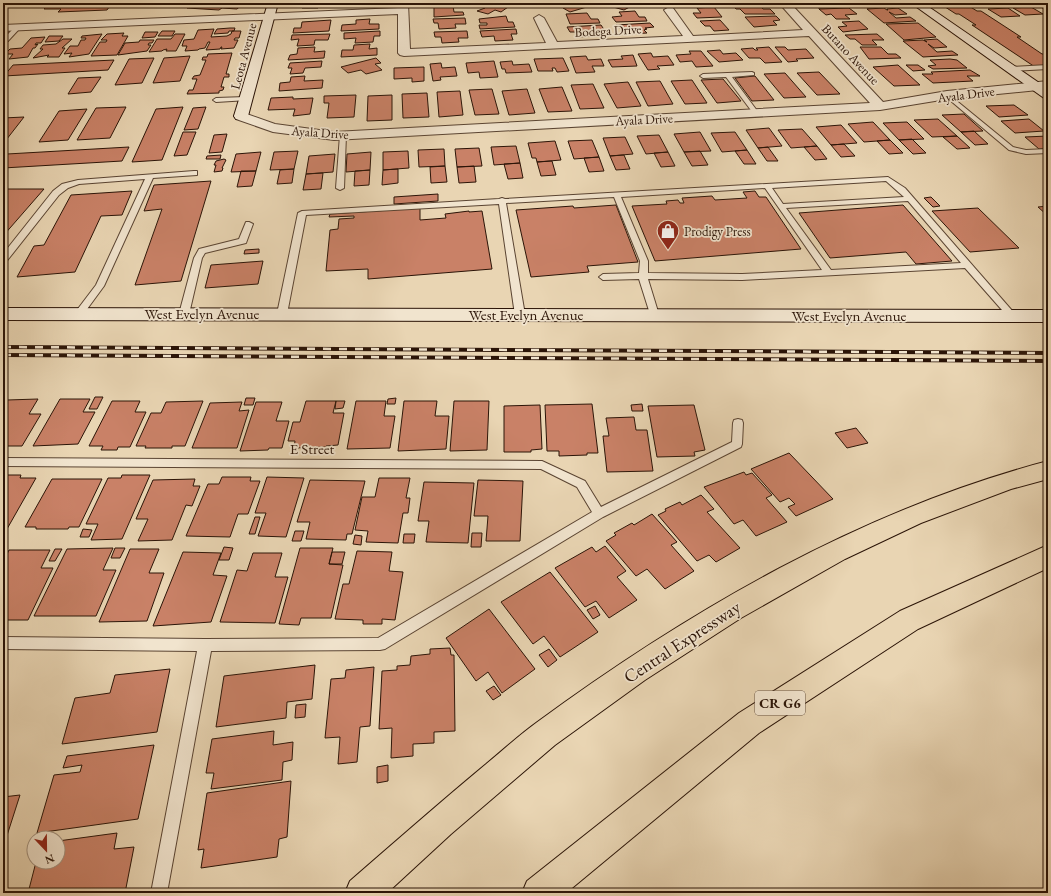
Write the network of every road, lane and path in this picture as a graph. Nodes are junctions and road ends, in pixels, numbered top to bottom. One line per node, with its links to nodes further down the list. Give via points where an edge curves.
1 (273, 3): 6 (street, Leota Avenue)
2 (784, 3): 10 (street, Butano Avenue)
3 (916, 3): 15 (street)
4 (403, 7): 6 (street); 13 (street, Bodega Drive, via 404,53)
5 (669, 10): 11 (street)
6 (269, 17): 8 (street); 22 (street, Leota Avenue)
7 (539, 18): 13 (street)
8 (18, 27): 9 (street); 12 (lane)
9 (3, 28)
10 (813, 33): 11 (street, Bodega Drive); 24 (street, Butano Avenue)
11 (690, 40): 13 (street, Bodega Drive)
12 (3, 41)
13 (553, 46)
14 (1048, 67): 15 (lane)
15 (1010, 69): 19 (street)
16 (752, 74): 17 (lane)
17 (728, 75): 18 (lane); 25 (lane)
18 (703, 76)
19 (1042, 86): 20 (street, Ayala Drive); 21 (street)
20 (947, 95): 24 (street, Ayala Drive); 28 (lane, via 1011,149 1026,152)
21 (1048, 95)
22 (246, 99): 23 (lane); 26 (street, Leota Avenue)
23 (216, 100)
24 (880, 106): 25 (street, Ayala Drive)
25 (755, 112): 27 (street, Ayala Drive)
26 (241, 116): 27 (street, Ayala Drive, via 273,128)
27 (342, 135): 32 (lane)
28 (1048, 151)
29 (194, 173): 30 (lane)
30 (150, 176): 38 (lane, via 78,182 65,186 56,192); 44 (lane, via 100,286)
31 (766, 185): 33 (lane); 34 (lane, via 888,179); 36 (lane)
32 (340, 188)
33 (616, 194): 35 (lane); 41 (lane, via 644,261)
34 (910, 199): 36 (lane); 39 (lane)
35 (502, 200): 46 (lane, via 302,213); 47 (lane)
36 (781, 206): 40 (lane)
37 (249, 224): 45 (lane, via 243,241 202,251)
38 (3, 260)
39 (967, 265): 40 (lane); 49 (lane)
40 (828, 272): 41 (lane, via 742,277)
41 (643, 276): 42 (lane); 48 (lane)
42 (603, 277)
43 (3, 314): 44 (street, West Evelyn Avenue)
44 (79, 314): 45 (street, West Evelyn Avenue)
45 (184, 314): 46 (street, West Evelyn Avenue)
46 (282, 314): 47 (street, West Evelyn Avenue)
47 (520, 315): 48 (street, West Evelyn Avenue)
48 (654, 315): 49 (street, West Evelyn Avenue)
49 (1012, 316): 50 (street, West Evelyn Avenue)
50 (1048, 316)
51 (738, 423): 54 (lane, via 737,444)
52 (3, 462): 54 (lane, E Street, via 542,465 581,484)
53 (1048, 470): 59 (highway, Central Expressway, via 1007,481 913,516 836,551 732,609 635,670 545,735 440,823)
54 (599, 514): 57 (lane, via 380,644)
55 (1048, 556): 60 (highway, CR G6, via 909,620 749,723)
56 (3, 643): 57 (lane)
57 (205, 645): 58 (lane)
58 (159, 893)
59 (362, 893)
60 (539, 893)

